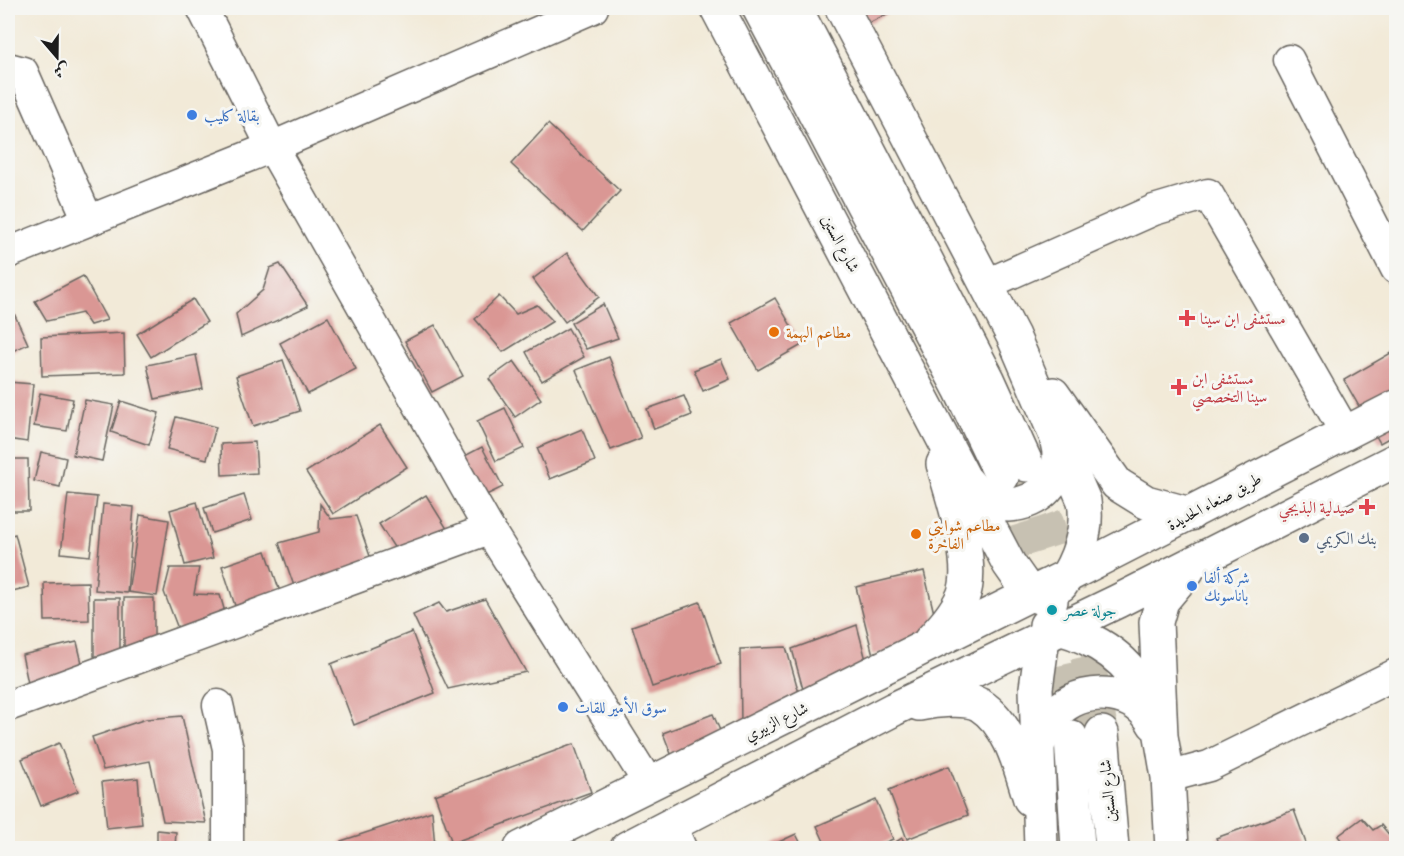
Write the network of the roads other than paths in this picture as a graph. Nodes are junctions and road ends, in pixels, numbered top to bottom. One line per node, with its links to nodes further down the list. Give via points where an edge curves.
1 (202, 8): 9 (street)
2 (593, 8): 9 (street)
3 (717, 8): 16 (main road, شارع الستين)
4 (759, 8): 5 (main road, via 960,389 1014,471 988,379)
5 (795, 8)
6 (846, 9): 13 (main road)
7 (1289, 60): 12 (street)
8 (8, 68): 10 (street, via 23,72)
9 (272, 147): 10 (street); 22 (street)
10 (88, 220): 11 (street)
11 (8, 252)
12 (1396, 269)
13 (987, 284): 14 (main road); 17 (street, via 1154,210 1208,194)
14 (1013, 336): 18 (main road); 21 (main road, via 1117,484 1146,502)
15 (1396, 407): 17 (main road, طريق صنعاء الحديدة)
16 (927, 408): 20 (main road, شارع الستين); 25 (main road, via 966,559 964,594 948,621)
17 (1345, 432): 21 (main road, طريق صنعاء الحديدة)
18 (1055, 435): 20 (main road, via 1059,459 1053,483 1028,503 998,505 984,500); 24 (main road, via 1084,501 1087,518 1083,538)
19 (1396, 460): 23 (main road)
20 (965, 479): 24 (main road, via 1009,564)
21 (1190, 514): 24 (main road, طريق صنعاء الحديدة, via 1106,557)
22 (489, 529): 28 (street); 33 (street)
23 (1195, 563): 24 (main road, via 1118,601); 30 (main road, via 1162,601 1156,622)
24 (1050, 611): 25 (main road, شارع الزبيري, via 988,616); 29 (main road, via 1011,654); 30 (main road, via 1125,665 1139,683); 31 (main road, via 1036,688)
25 (924, 648): 33 (main road, شارع الزبيري)
26 (1396, 674): 32 (street, via 1209,766)
27 (218, 705): 36 (street, via 228,749)
28 (8, 706)
29 (894, 709): 34 (main road); 35 (main road, via 943,700 978,704 1001,726 1016,755)
30 (1161, 736): 31 (main road, via 1151,718 1136,704 1118,695 1097,693 1060,708 1046,724); 32 (main road)
31 (1039, 743): 35 (main road)
32 (1168, 777): 41 (main road)
33 (649, 784): 37 (main road, شارع الزبيري)
34 (676, 838): 38 (main road)
35 (1041, 842)
36 (228, 849)
37 (521, 849)
38 (627, 849)
39 (1078, 849): 40 (main road, شارع الستين, via 1087,735)
40 (1112, 849)
41 (1172, 849)

